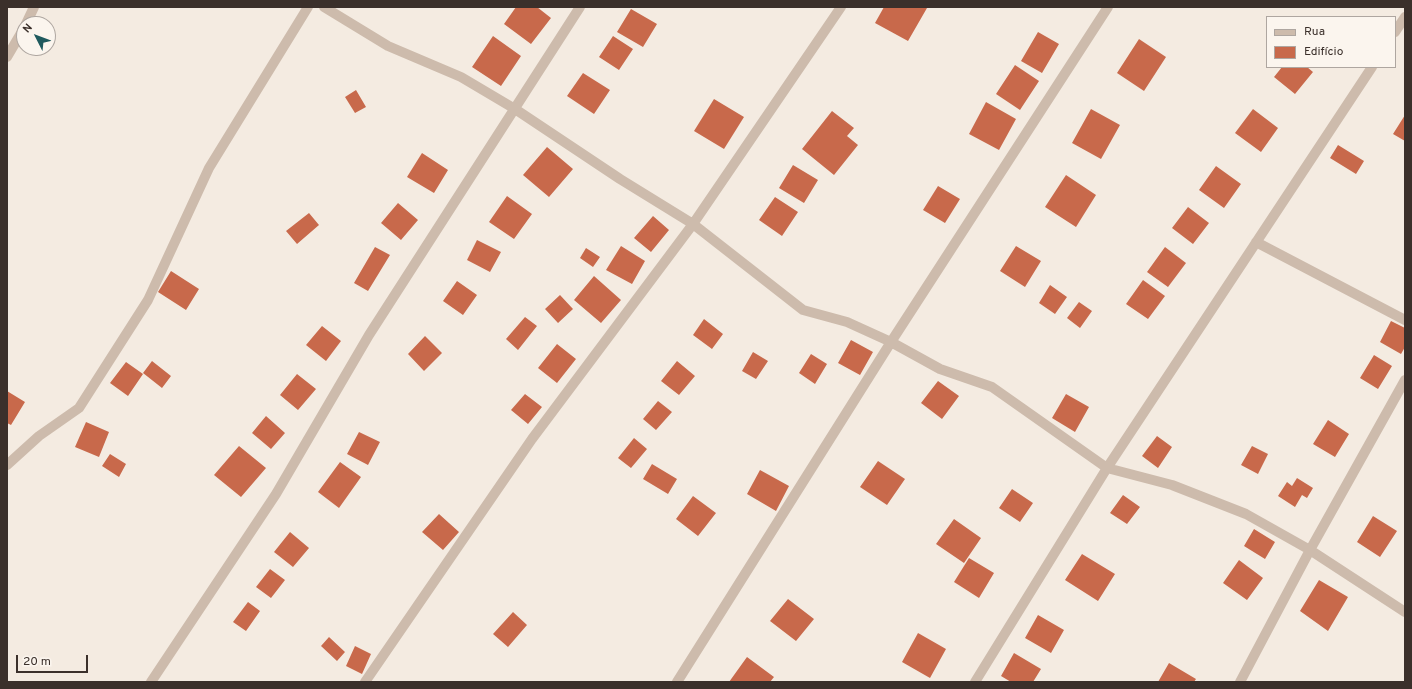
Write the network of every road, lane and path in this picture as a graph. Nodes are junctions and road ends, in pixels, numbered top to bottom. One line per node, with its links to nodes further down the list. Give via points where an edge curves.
1 (308, 7): 17 (street, via 209,168 148,300 78,408 39,436)
2 (324, 7): 11 (street, via 388,46 461,77)
3 (580, 7): 11 (street)
4 (841, 7): 12 (street)
5 (1108, 7): 15 (street)
6 (1405, 17): 7 (street)
7 (1396, 30)
8 (16, 42): 9 (street)
9 (7, 57)
10 (1371, 68): 13 (street)
11 (515, 108): 12 (street, via 620,179); 21 (street, via 369,335 276,494)
12 (693, 224): 15 (street, via 803,310 847,322); 22 (street, via 532,440)
13 (1256, 242): 14 (street); 18 (street)
14 (1405, 320)
15 (891, 342): 18 (street, via 940,369 992,387); 23 (street)
16 (1405, 380): 19 (street)
17 (7, 465)
18 (1107, 468): 19 (street, via 1172,484 1246,514); 24 (street)
19 (1310, 550): 20 (street); 25 (street)
20 (1405, 612)
21 (151, 682)
22 (365, 682)
23 (677, 682)
24 (975, 682)
25 (1240, 682)

